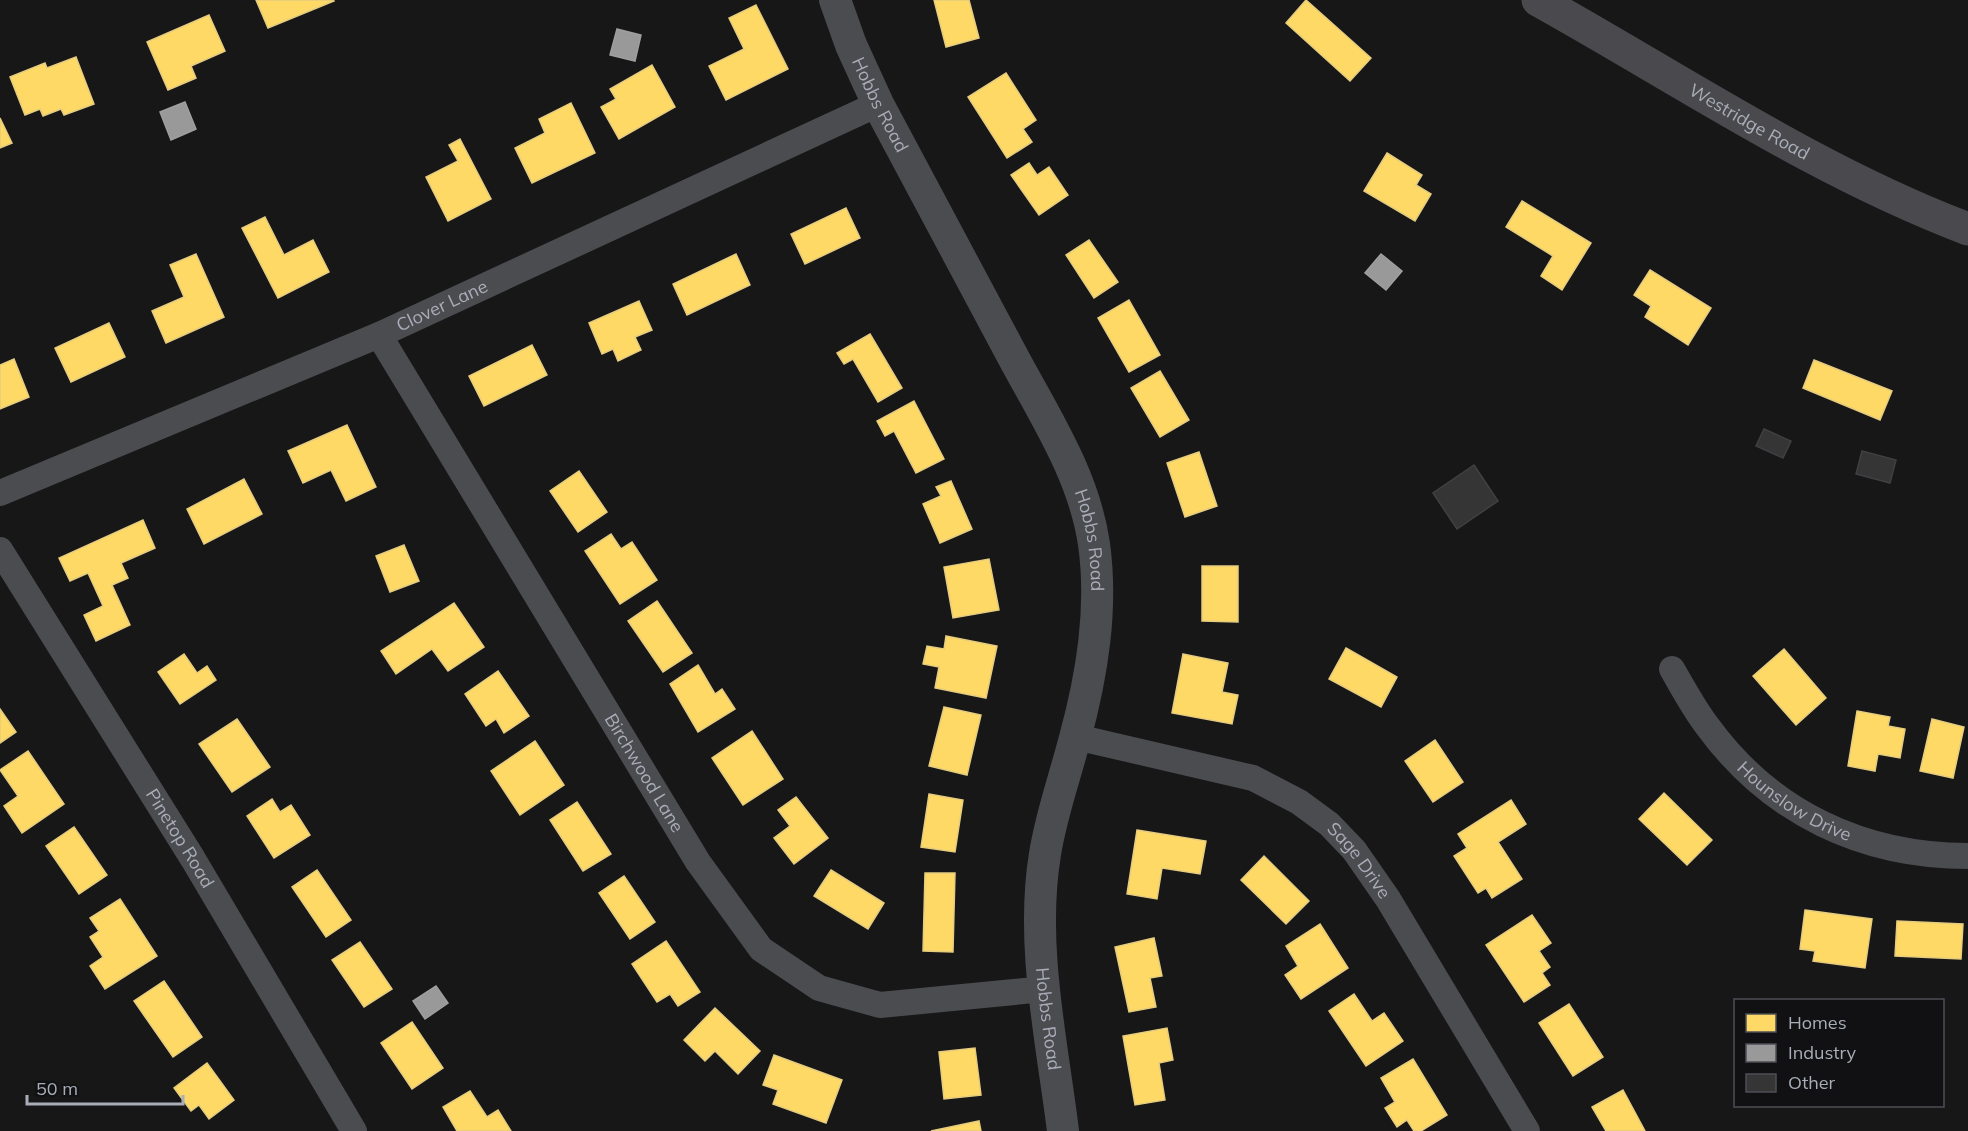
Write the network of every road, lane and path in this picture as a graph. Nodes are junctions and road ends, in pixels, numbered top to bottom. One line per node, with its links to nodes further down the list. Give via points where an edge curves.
1 (835, 0): 3 (street, Hobbs Road)
2 (1538, 0): 4 (main road, Westridge Road, via 1836,171 1892,199)
3 (878, 104): 5 (street, Clover Lane); 9 (street, Hobbs Road, via 1071,467 1085,508 1094,542 1098,584 1094,657)
4 (1968, 229)
5 (379, 335): 6 (street, Clover Lane); 11 (street, Birchwood Lane, via 698,862 761,949 819,988 880,1005)
6 (0, 493)
7 (0, 550): 12 (street, Pinetop Road, via 193,859)
8 (1671, 669): 10 (street, Hounslow Drive, via 1707,727 1745,771 1779,799 1842,835 1889,848 1938,856)
9 (1076, 736): 11 (street, Hobbs Road, via 1045,855 1041,942); 14 (street, Sage Drive, via 1254,778 1299,802 1329,824 1354,850 1388,899)
10 (1968, 856)
11 (1045, 989): 13 (street, Hobbs Road)
12 (354, 1131)
13 (1063, 1131)
14 (1527, 1131)

